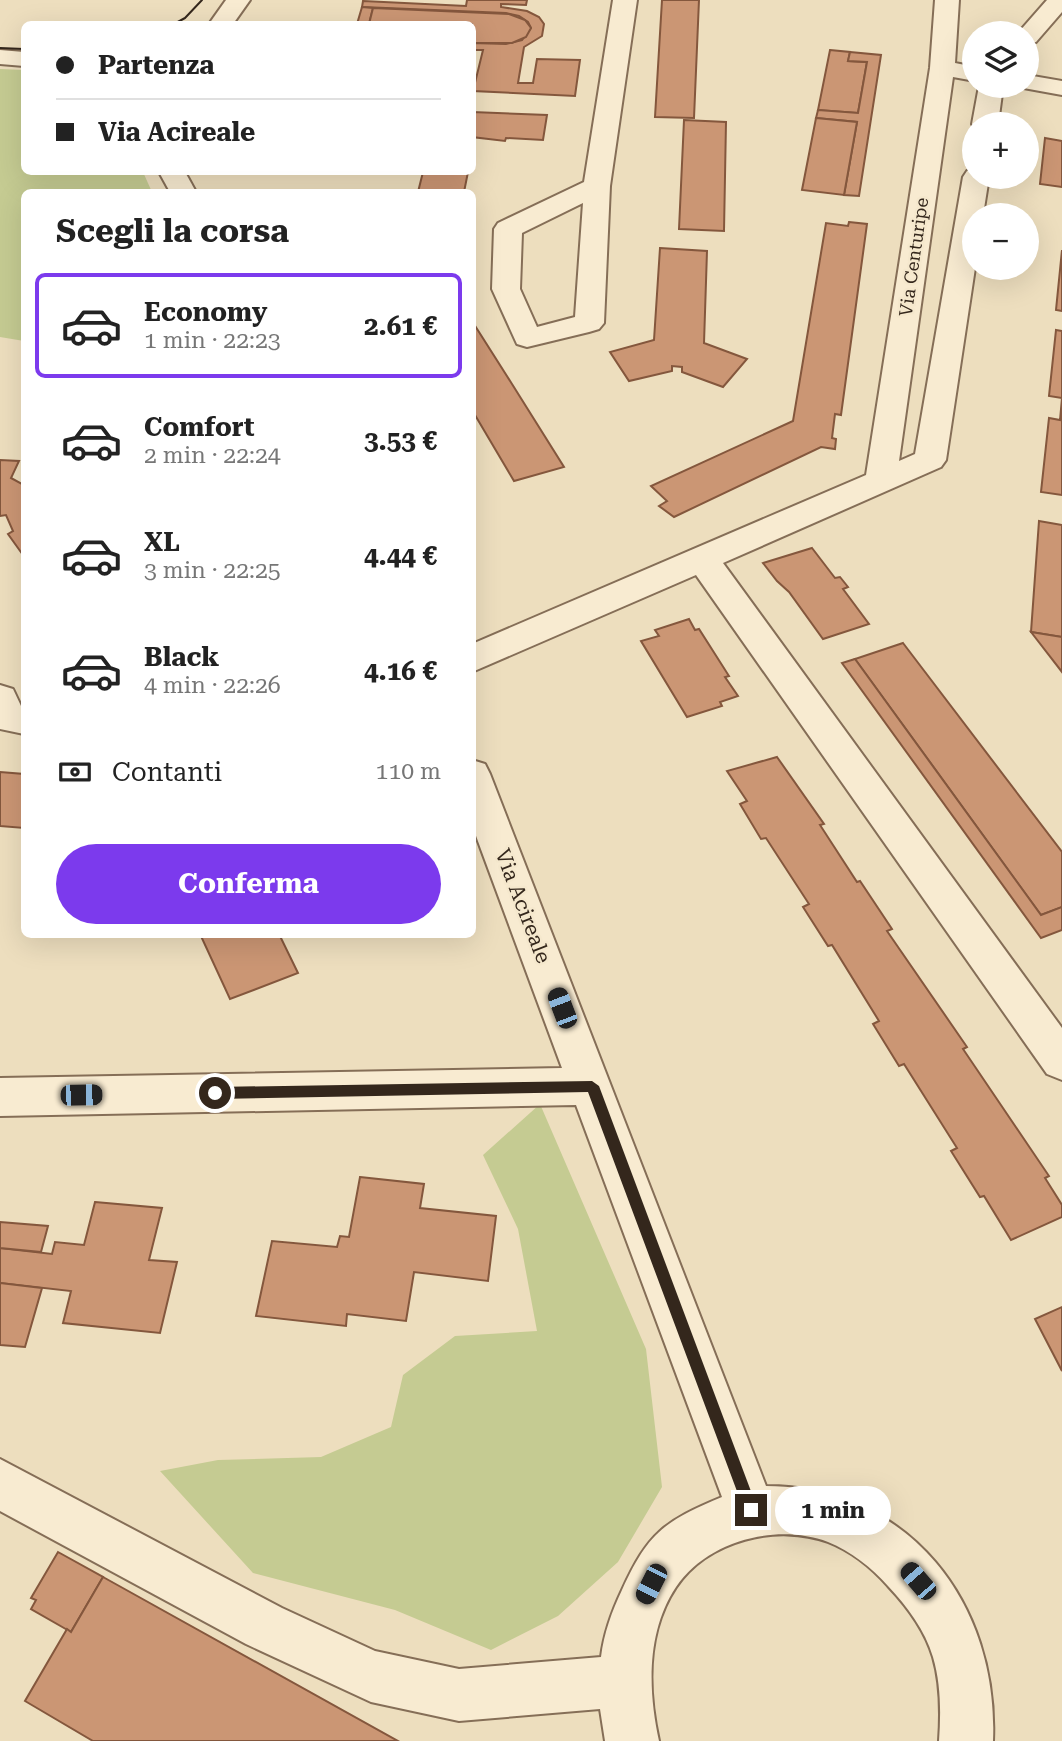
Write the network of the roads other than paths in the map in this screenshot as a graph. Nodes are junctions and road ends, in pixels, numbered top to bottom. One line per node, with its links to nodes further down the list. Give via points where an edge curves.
1 (238, 0): 5 (street)
2 (625, 0): 13 (street)
3 (947, 0): 9 (street, Via Centuripe)
4 (1060, 0): 6 (street)
5 (223, 21)
6 (1039, 24)
7 (0, 58): 8 (street)
8 (21, 59)
9 (942, 68): 10 (street); 15 (street, Via Centuripe)
10 (962, 72)
11 (1039, 84): 12 (street)
12 (1062, 88)
13 (597, 186): 13 (street, via 508,229 506,289 527,338 589,323)
14 (974, 189): 15 (street, via 930,460)
15 (881, 480): 16 (street)
16 (702, 558): 17 (street); 21 (street)
17 (476, 657)
18 (0, 698): 19 (street, via 7,718)
19 (21, 720)
20 (476, 784): 22 (street, Via Acireale)
21 (1062, 1061)
22 (592, 1086): 23 (street); 25 (street, Via Acireale)
23 (0, 1097)
24 (0, 1484): 26 (street, via 264,1626 371,1676 459,1695)
25 (751, 1510): 26 (street, via 701,1530 660,1567 633,1619); 28 (street, via 800,1509 848,1523 893,1552 930,1595 956,1647 968,1705)
26 (622, 1681): 27 (street)
27 (632, 1741)
28 (965, 1741)

